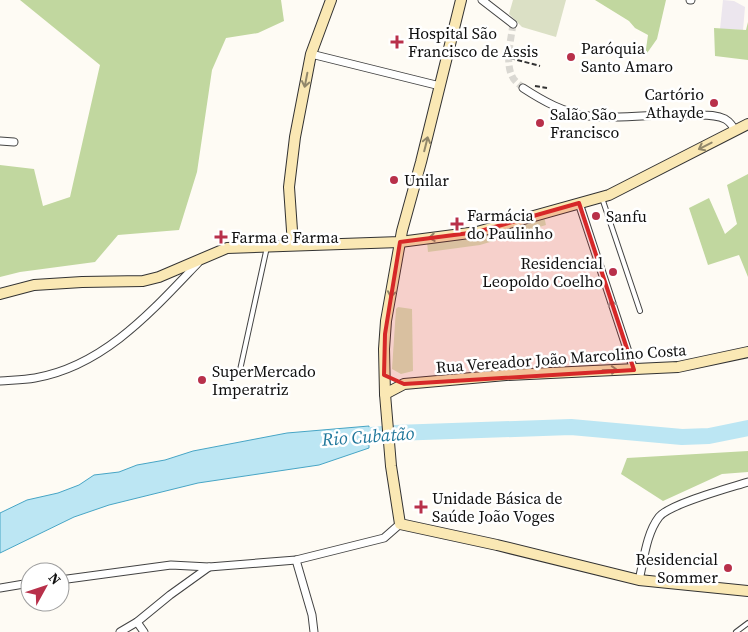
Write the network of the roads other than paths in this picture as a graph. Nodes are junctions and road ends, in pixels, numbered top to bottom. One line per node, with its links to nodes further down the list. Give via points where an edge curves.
1 (331, 0): 5 (main road)
2 (461, 0): 6 (main road)
3 (482, 0): 4 (street)
4 (513, 24)
5 (311, 54): 6 (street); 16 (main road, one-way to 16, via 289,187)
6 (440, 86): 14 (main road, one-way to 6)
7 (523, 88): 9 (street, via 547,104 589,116 678,113 714,116 730,122)
8 (748, 124): 9 (main road)
9 (735, 130): 12 (main road, one-way to 12)
10 (0, 141): 11 (street)
11 (14, 142)
12 (602, 196): 13 (main road); 19 (lane)
13 (579, 203): 14 (main road, one-way to 14, via 477,232); 22 (street, one-way to 13)
14 (400, 242): 16 (main road); 23 (main road, one-way to 23, via 386,321)
15 (268, 245): 16 (main road); 17 (main road, via 227,248); 21 (lane)
16 (293, 245)
17 (200, 260): 18 (main road, via 143,281 34,285); 24 (street, via 133,329 110,346 55,373 34,379)
18 (0, 294)
19 (640, 311)
20 (748, 352): 22 (main road, Rua Vereador João Marcolino Costa, via 678,367)
21 (240, 370)
22 (634, 370): 25 (main road, Rua Vereador João Marcolino Costa, one-way to 22, via 506,374)
23 (384, 375): 25 (main road, Rua Vereador João Marcolino Costa); 26 (main road)
24 (0, 381)
25 (404, 384): 26 (main road, Rua Vereador João Marcolino Costa)
26 (386, 398): 28 (main road, via 391,466)
27 (748, 482): 32 (street, via 661,514 650,535)
28 (400, 524): 29 (street, via 384,538); 32 (main road)
29 (296, 560): 30 (street); 40 (street)
30 (209, 567): 31 (street, via 171,565); 36 (street)
31 (70, 579)
32 (639, 580): 35 (main road)
33 (20, 585): 34 (street)
34 (0, 588)
35 (748, 591)
36 (137, 622): 38 (street); 39 (street)
37 (748, 623): 41 (lane)
38 (120, 632)
39 (144, 632)
40 (314, 632)
41 (736, 632)

